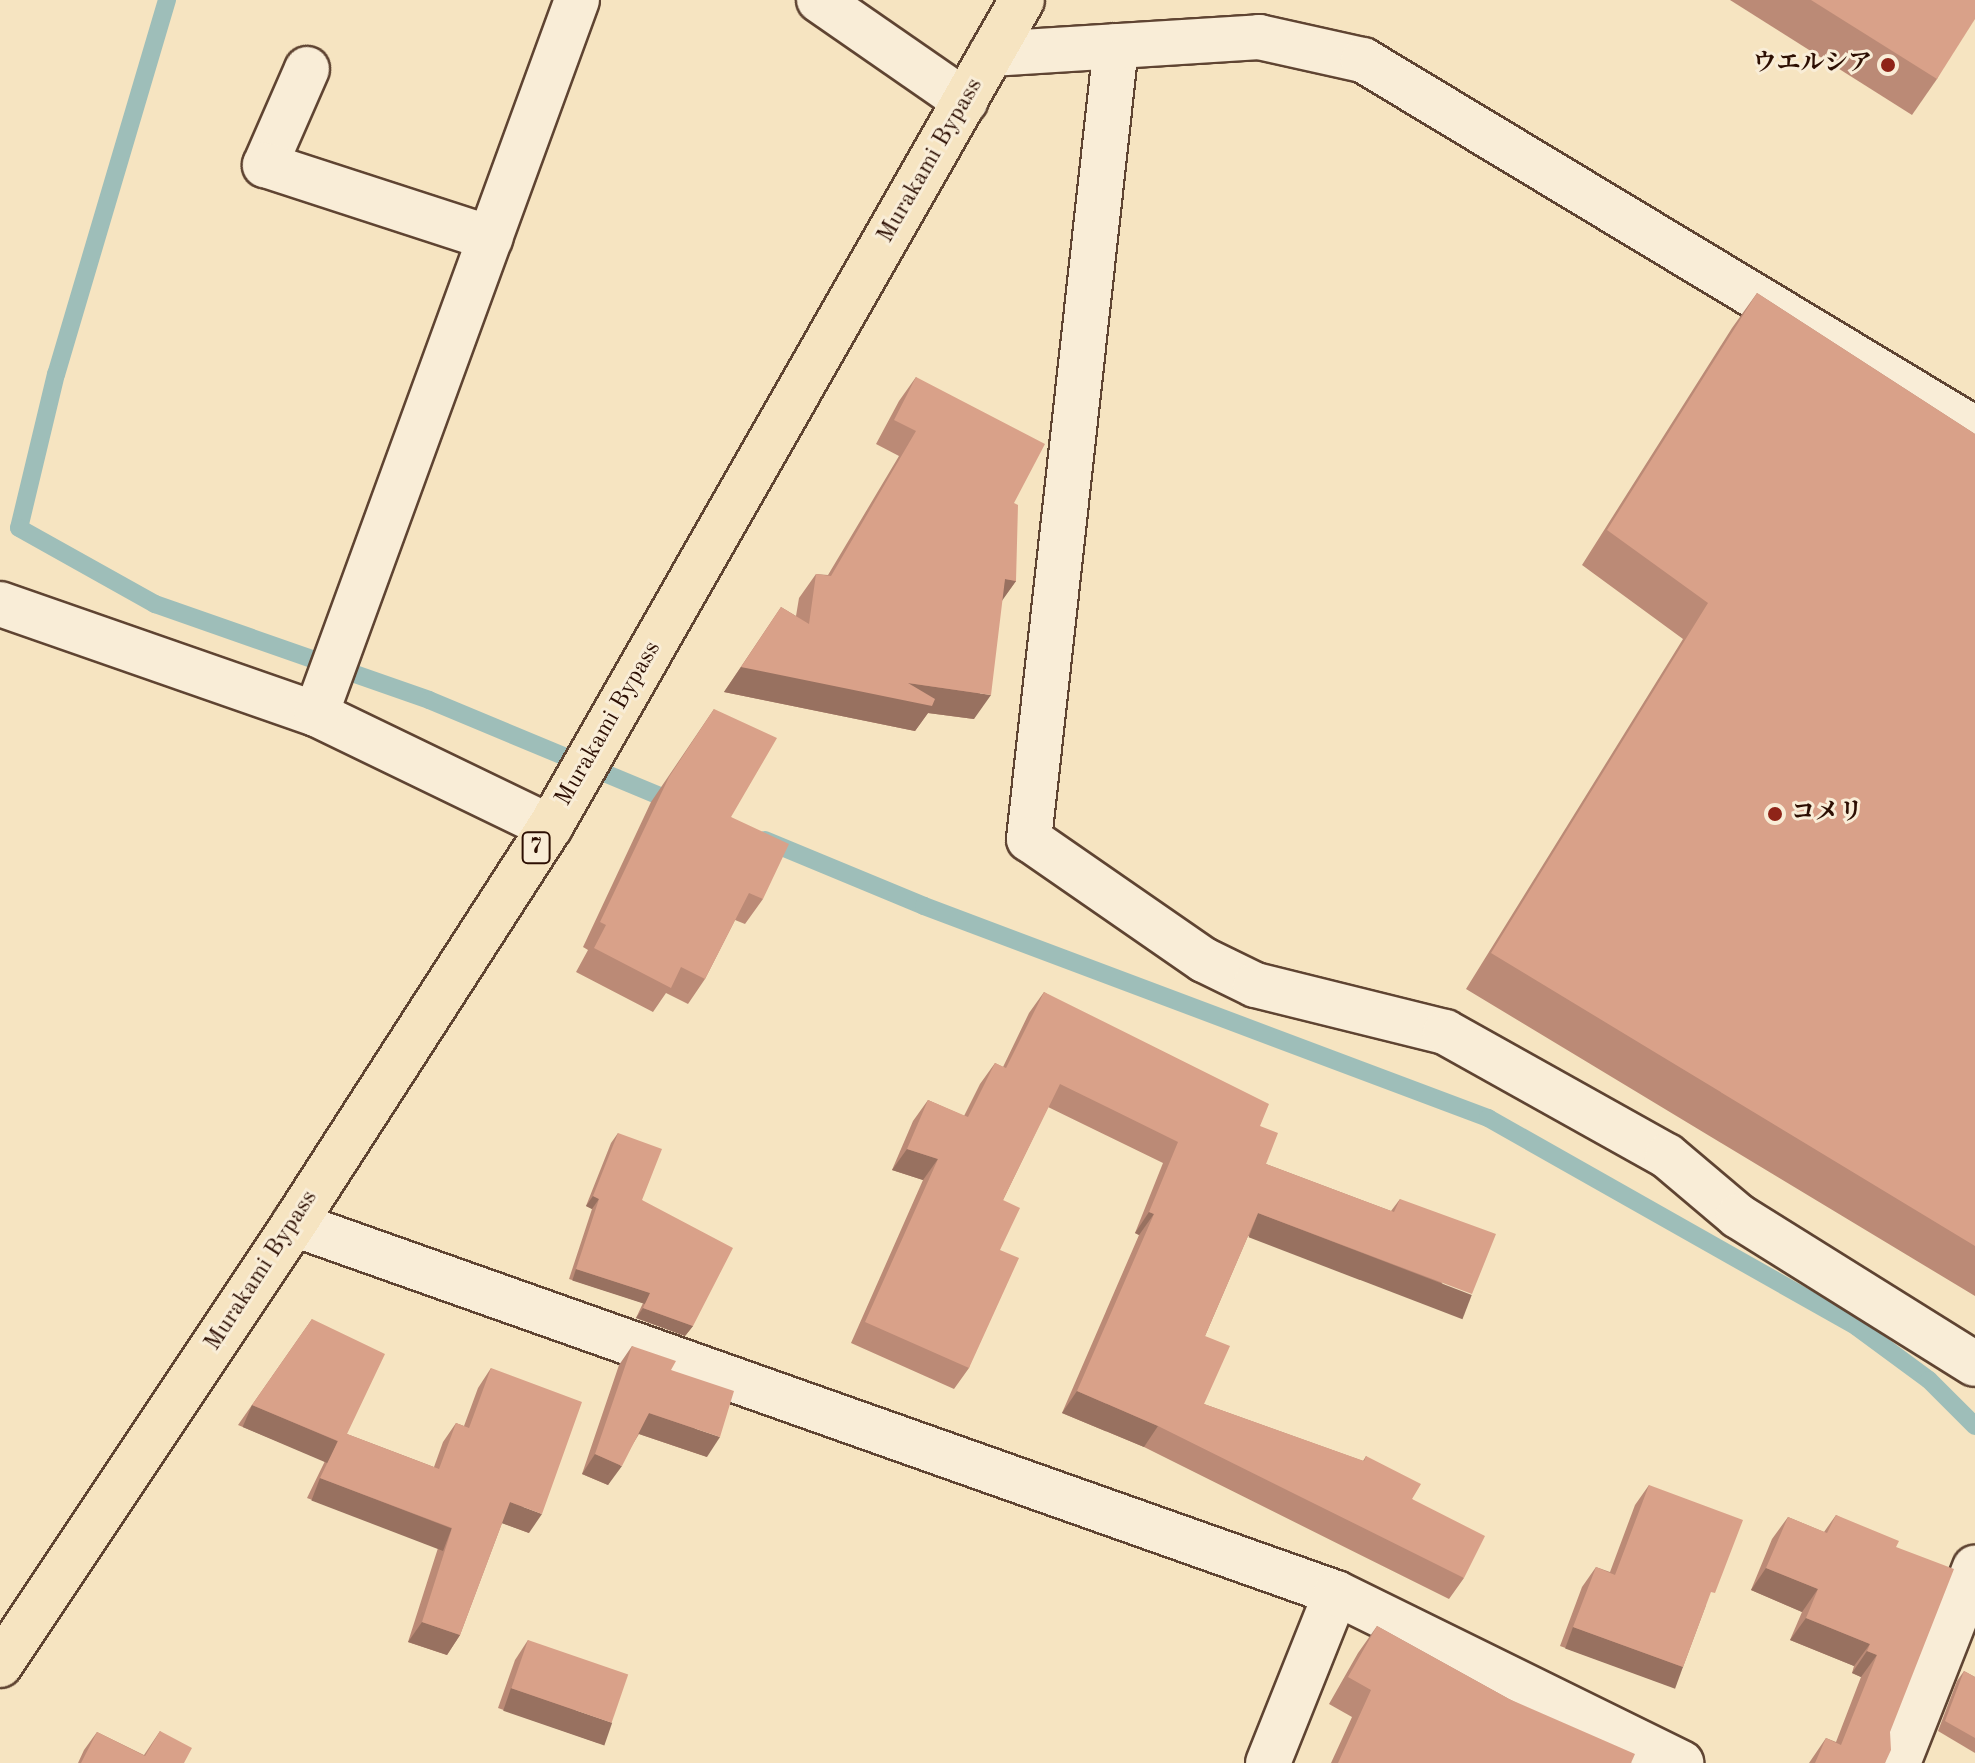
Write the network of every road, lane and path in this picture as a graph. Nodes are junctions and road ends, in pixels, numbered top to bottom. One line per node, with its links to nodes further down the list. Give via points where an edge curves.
1 (577, 0): 8 (street)
2 (819, 0): 7 (street)
3 (1022, 0): 5 (highway, Murakami Bypass / 7)
4 (1116, 46): 5 (street); 9 (street, via 1259,37 1363,60); 14 (street, via 1029,839 1204,960 1255,985 1445,1032 1667,1156 1738,1216)
5 (991, 54): 7 (highway, Murakami Bypass / 7)
6 (307, 69): 8 (street, via 265,165)
7 (965, 101): 12 (highway, Murakami Bypass / 7)
8 (490, 238): 11 (street)
9 (1975, 429)
10 (0, 604): 11 (street)
11 (316, 714): 12 (street)
12 (550, 827): 13 (highway, Murakami Bypass / 7)
13 (294, 1224): 16 (street); 17 (highway, Murakami Bypass / 7)
14 (1975, 1364)
15 (1975, 1568): 20 (street)
16 (1336, 1593): 18 (street); 19 (street)
17 (0, 1665)
18 (1268, 1763)
19 (1681, 1763)
20 (1898, 1763)

